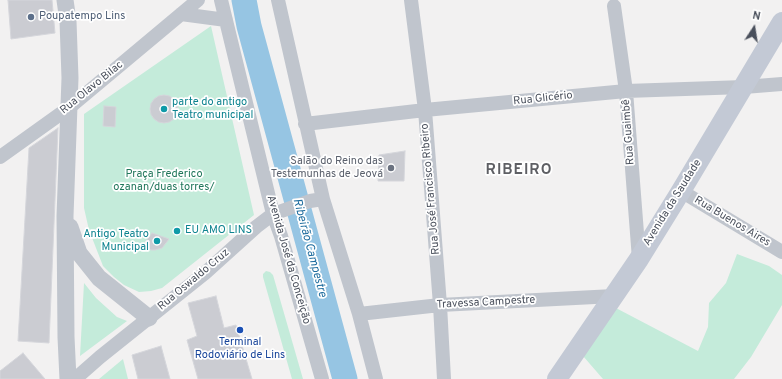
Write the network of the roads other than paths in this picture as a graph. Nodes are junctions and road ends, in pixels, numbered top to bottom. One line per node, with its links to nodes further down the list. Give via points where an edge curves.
1 (65, 0): 13 (street, via 68,21)
2 (198, 0): 7 (street, Rua Olavo Bilac)
3 (221, 0): 8 (street, Avenida José da Conceição)
4 (278, 0): 15 (street)
5 (411, 0): 14 (street, Rua José Francisco Ribeiro)
6 (614, 6): 12 (street, Rua Guaimbê)
7 (181, 14): 8 (street); 13 (street, Rua Olavo Bilac)
8 (226, 20): 19 (street, Avenida José da Conceição)
9 (782, 22): 11 (main road, Avenida da Saudade)
10 (782, 84): 11 (street, Rua Glicério)
11 (744, 87): 12 (street, Rua Glicério); 17 (main road, Avenida da Saudade)
12 (626, 91): 14 (street, Rua Glicério); 22 (street, Rua Guaimbê)
13 (70, 107): 16 (street, Rua Olavo Bilac); 20 (street)
14 (425, 110): 15 (street, Rua Glicério); 24 (street, Rua José Francisco Ribeiro)
15 (305, 124): 18 (street)
16 (0, 157)
17 (682, 191): 21 (street, Rua Buenos Aires); 22 (main road, Avenida da Saudade)
18 (317, 200): 19 (street, Rua Oswaldo Cruz); 25 (street)
19 (279, 212): 26 (street, Rua Oswaldo Cruz, via 256,227 205,273); 29 (street, Avenida José da Conceição, via 281,236)
20 (66, 216): 26 (street, via 79,253 99,278); 27 (street)
21 (782, 252)
22 (639, 259): 23 (main road, Avenida da Saudade)
23 (614, 296): 24 (street, Travessa Campestre); 32 (main road, Avenida da Saudade)
24 (440, 305): 25 (street, Travessa Campestre); 31 (street, Rua José Francisco Ribeiro)
25 (359, 314): 30 (street)
26 (149, 318): 28 (street, Rua Oswaldo Cruz)
27 (68, 379)
28 (75, 379)
29 (322, 379)
30 (376, 379)
31 (444, 379)
32 (557, 379)

